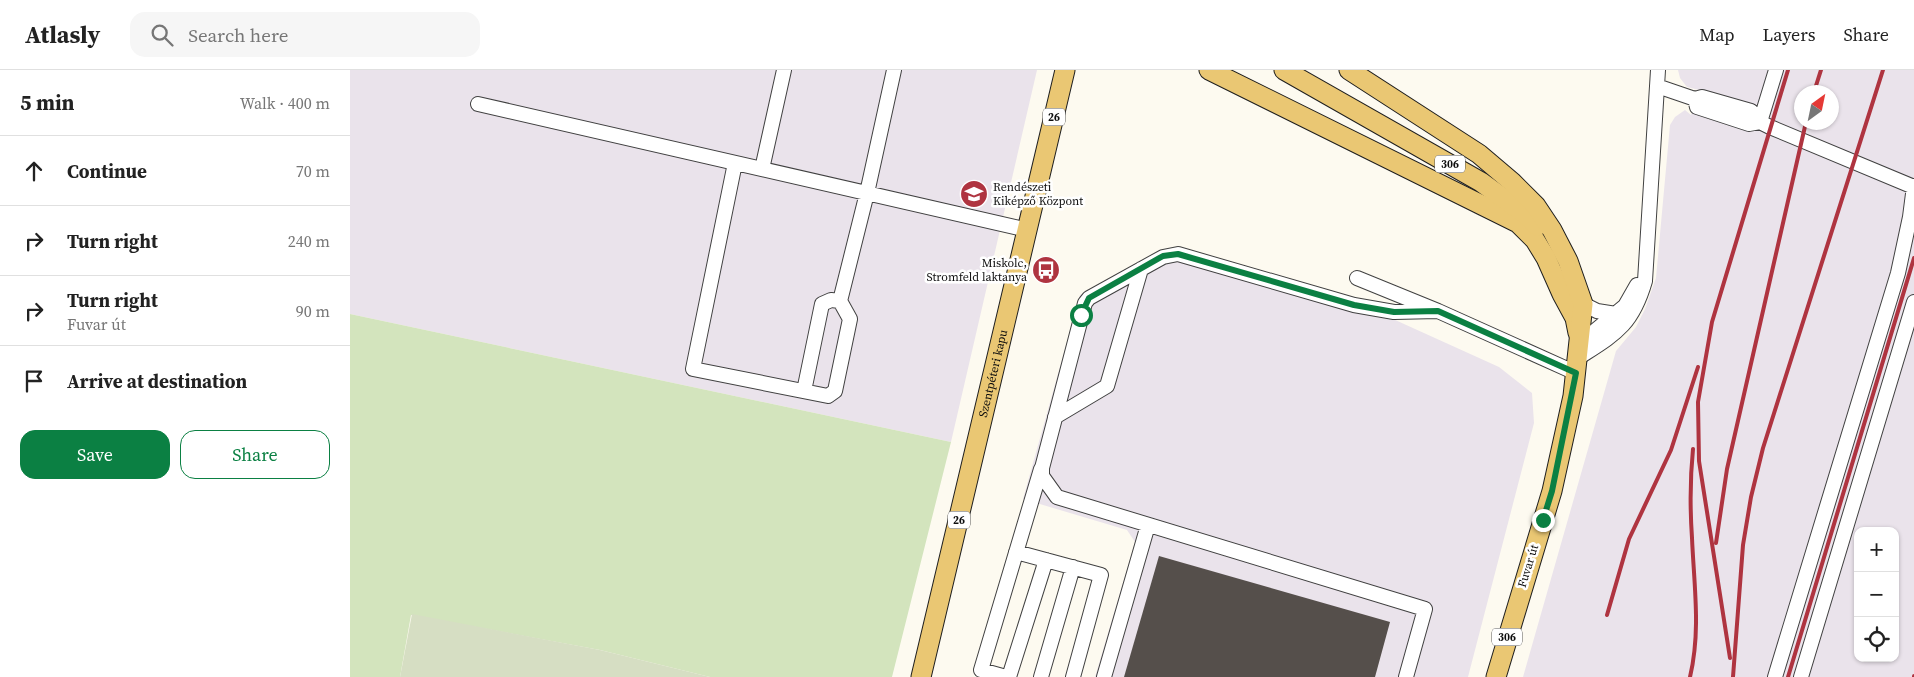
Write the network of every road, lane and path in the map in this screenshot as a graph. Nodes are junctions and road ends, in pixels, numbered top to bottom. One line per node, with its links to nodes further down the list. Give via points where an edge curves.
1 (784, 70): 13 (street)
2 (894, 70): 15 (street)
3 (1065, 70): 16 (main road, Szentpéteri kapu / 26)
4 (1209, 70): 25 (main road, via 1518,223 1546,258 1575,318)
5 (1284, 70): 25 (main road, 306, via 1481,182 1526,214 1559,258 1575,301 1579,323)
6 (1349, 70): 22 (main road, via 1479,154 1536,206 1568,261)
7 (1658, 70): 9 (street)
8 (1776, 70): 11 (street)
9 (1657, 86): 11 (street, via 1695,99 1702,96 1751,111); 17 (street)
10 (478, 104): 12 (street)
11 (1760, 122): 14 (street)
12 (735, 163): 13 (street); 26 (street, via 693,369)
13 (762, 169): 15 (street)
14 (1914, 187): 40 (street, via 1898,273)
15 (867, 193): 16 (street); 20 (street)
16 (1028, 230): 33 (main road, Szentpéteri kapu / 26)
17 (1646, 261): 24 (street, via 1634,291); 25 (street, via 1645,281 1629,319 1615,334)
18 (1141, 269): 23 (street, via 1163,256 1178,254 1354,305 1394,312); 27 (street, via 1107,386); 27 (street, via 1085,303)
19 (1357, 278): 23 (street)
20 (840, 301): 26 (street, via 822,304); 26 (street, via 850,319 835,391 828,396)
21 (1914, 302): 41 (street)
22 (1583, 304): 24 (street, via 1597,311); 25 (main road)
23 (1438, 311): 25 (street)
24 (1616, 314): 25 (street)
25 (1578, 359): 39 (main road, Fuvar út / 306, via 1552,491)
26 (804, 391)
27 (1055, 417): 28 (street)
28 (1042, 468): 29 (street, via 1042,476 1057,497); 30 (street)
29 (1148, 525): 37 (street); 38 (street, via 1425,609)
30 (1016, 552): 31 (street); 34 (street, via 981,670)
31 (1046, 560): 32 (street); 34 (street)
32 (1073, 567): 35 (street); 36 (street, via 1101,575)
33 (921, 677)
34 (1008, 677)
35 (1042, 677)
36 (1073, 677)
37 (1104, 677)
38 (1406, 677)
39 (1496, 677)
40 (1775, 677)
41 (1801, 677)

